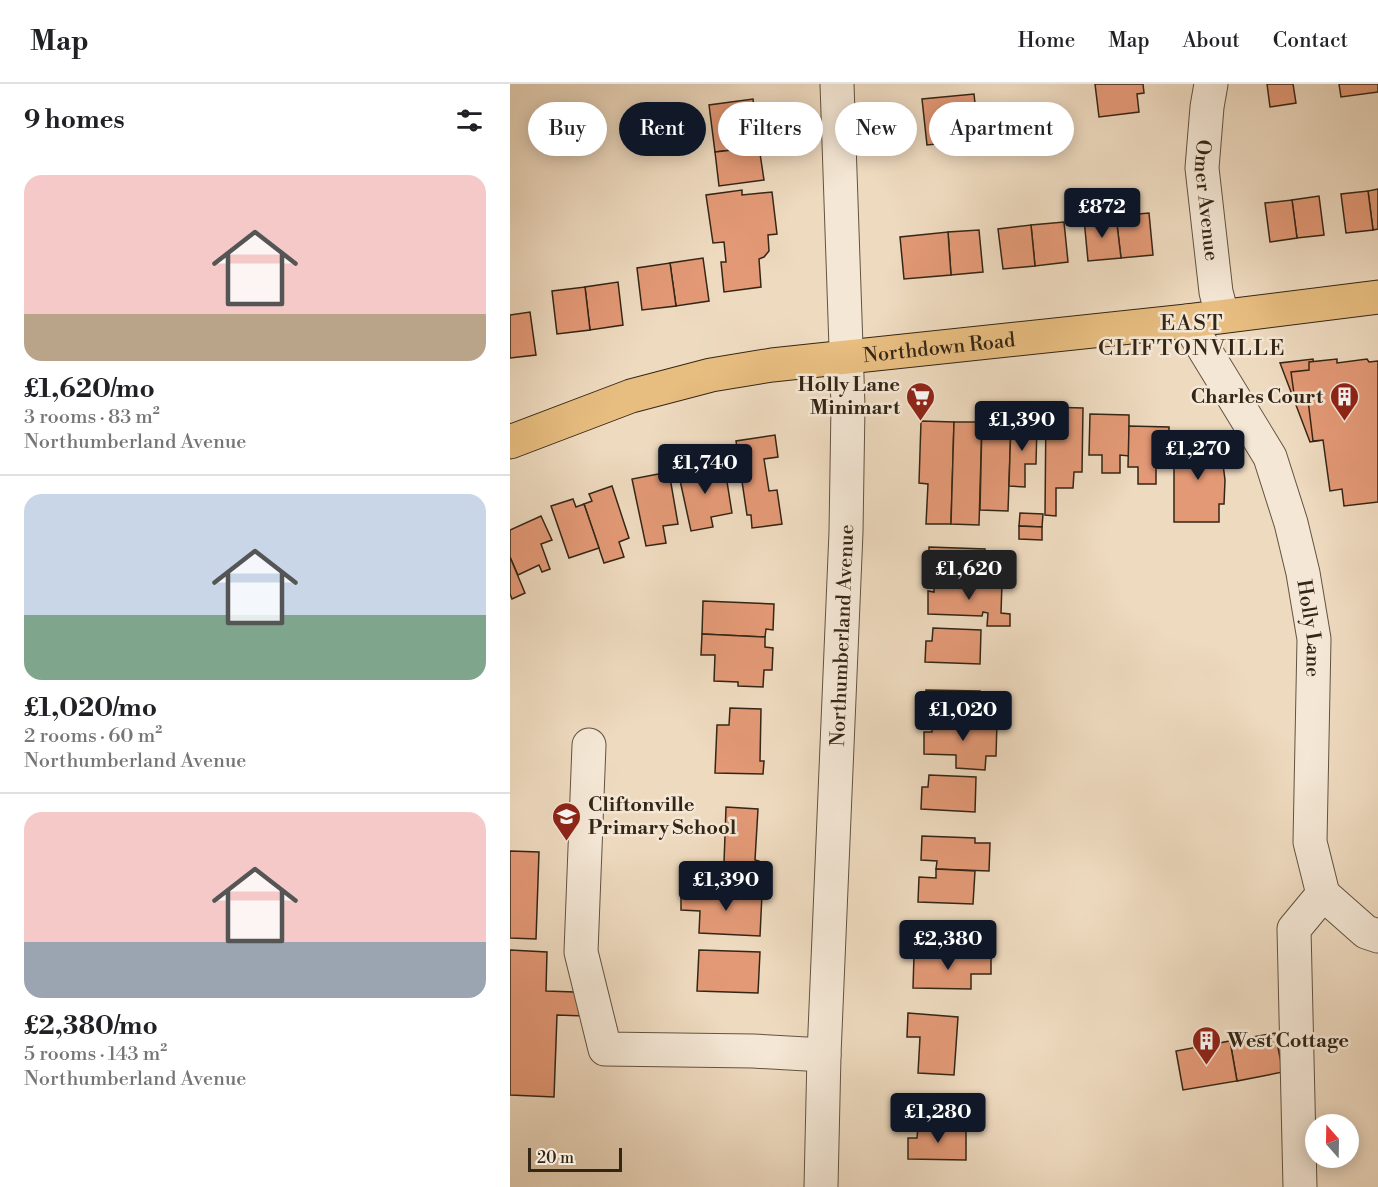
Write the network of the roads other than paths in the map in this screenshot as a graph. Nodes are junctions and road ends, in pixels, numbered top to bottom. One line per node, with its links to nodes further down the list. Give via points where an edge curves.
1 (837, 84): 6 (street, Northumberland Avenue)
2 (1211, 84): 4 (street, Omer Avenue, via 1202,168)
3 (1378, 297): 4 (main road, Northdown Road)
4 (1222, 315): 5 (main road, Northdown Road)
5 (1187, 321): 6 (main road, Northdown Road); 9 (street, Holly Lane, via 1270,457 1294,533 1314,639 1310,842)
6 (846, 357): 7 (main road, Northdown Road, via 711,375 631,396); 11 (street, Northumberland Avenue, via 846,532)
7 (510, 442)
8 (589, 745): 11 (street, via 581,952 605,1049)
9 (1323, 894): 10 (street, via 1366,932); 13 (street, via 1294,928)
10 (1378, 936)
11 (824, 1055): 12 (street, Northumberland Avenue)
12 (821, 1187)
13 (1300, 1187)

